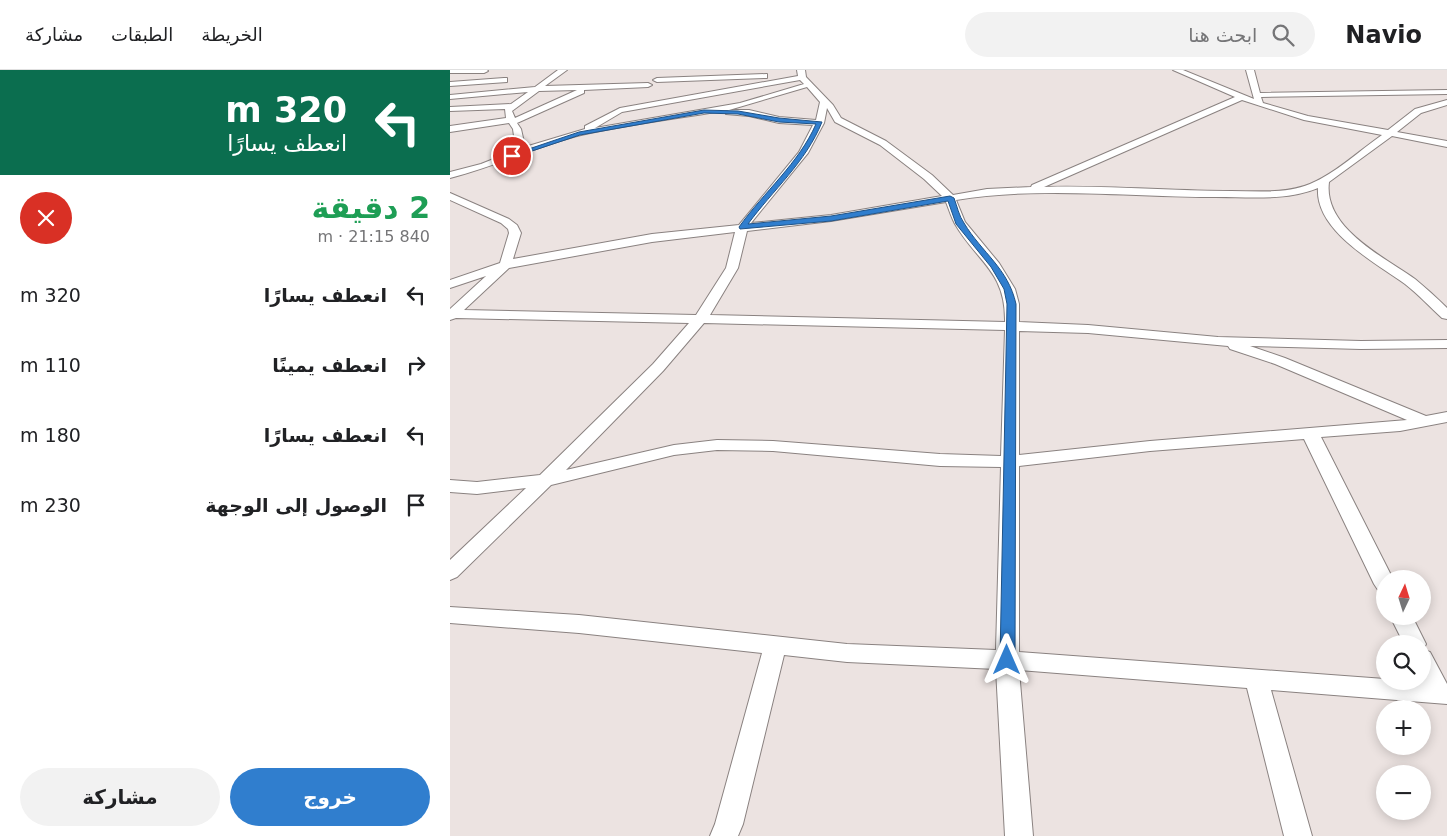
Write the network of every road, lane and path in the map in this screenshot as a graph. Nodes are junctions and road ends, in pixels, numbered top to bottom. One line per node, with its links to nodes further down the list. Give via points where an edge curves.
1 (468, 70): 2 (street); 7 (street)
2 (490, 70)
3 (563, 70): 9 (street)
4 (664, 70): 12 (street)
5 (1177, 70): 22 (street)
6 (1250, 70): 23 (street)
7 (454, 71): 13 (street)
8 (801, 74): 12 (street); 15 (street); 29 (street)
9 (554, 77): 10 (street); 18 (street)
10 (535, 78)
11 (515, 80): 13 (street)
12 (657, 80): 16 (street)
13 (459, 83): 14 (street); 20 (street)
14 (450, 84)
15 (810, 84): 24 (street); 30 (street, via 741,105)
16 (648, 85): 17 (street); 29 (street)
17 (590, 87): 18 (street); 31 (street)
18 (536, 89): 20 (street); 27 (street)
19 (1447, 92): 23 (street, via 1369,92)
20 (460, 96): 21 (street); 26 (street)
21 (450, 97)
22 (1241, 97): 23 (street); 40 (street)
23 (1258, 99): 35 (street, via 1307,118)
24 (824, 102): 32 (street); 41 (street, via 838,120 884,143)
25 (1447, 102): 35 (street, via 1418,110)
26 (450, 105)
27 (515, 106): 28 (street); 31 (street, via 508,110)
28 (450, 109)
29 (620, 110): 34 (street)
30 (704, 111): 32 (street); 34 (street)
31 (512, 121): 33 (street); 37 (street)
32 (820, 122): 43 (street, via 803,153)
33 (450, 129)
34 (579, 133): 37 (street)
35 (1389, 134): 36 (street); 39 (street)
36 (1447, 144)
37 (521, 151): 38 (street)
38 (450, 175)
39 (1324, 181): 40 (street, via 1299,192 1274,194); 47 (street, via 1324,201 1334,221 1375,258 1411,282)
40 (1031, 190): 41 (street)
41 (950, 198): 43 (street, via 831,218); 49 (street, via 960,224 995,266 1008,289 1012,304)
42 (453, 200): 44 (street, via 487,212 513,227 515,233)
43 (743, 227): 44 (street, via 652,238); 48 (street, via 735,261)
44 (505, 265): 45 (street); 46 (street)
45 (450, 284)
46 (451, 315): 48 (street)
47 (1447, 316)
48 (700, 319): 49 (street); 56 (street)
49 (1010, 326): 50 (street, via 1088,329); 55 (street)
50 (1218, 341): 51 (street); 53 (street, via 1280,361)
51 (1447, 344)
52 (1447, 417): 53 (street)
53 (1424, 421): 54 (street)
54 (1310, 433): 55 (street); 58 (street)
55 (1009, 462): 56 (street, via 717,445 674,450); 62 (street)
56 (547, 480): 57 (street, via 477,488); 59 (street)
57 (450, 486)
58 (1378, 570)
59 (450, 572)
60 (450, 615): 61 (street, via 579,624)
61 (774, 645): 62 (street, via 847,653); 66 (street)
62 (1007, 660): 64 (street); 67 (street)
63 (1431, 674): 65 (street)
64 (1256, 680): 65 (street); 68 (street)
65 (1443, 694)
66 (724, 836)
67 (1020, 836)
68 (1298, 836)

